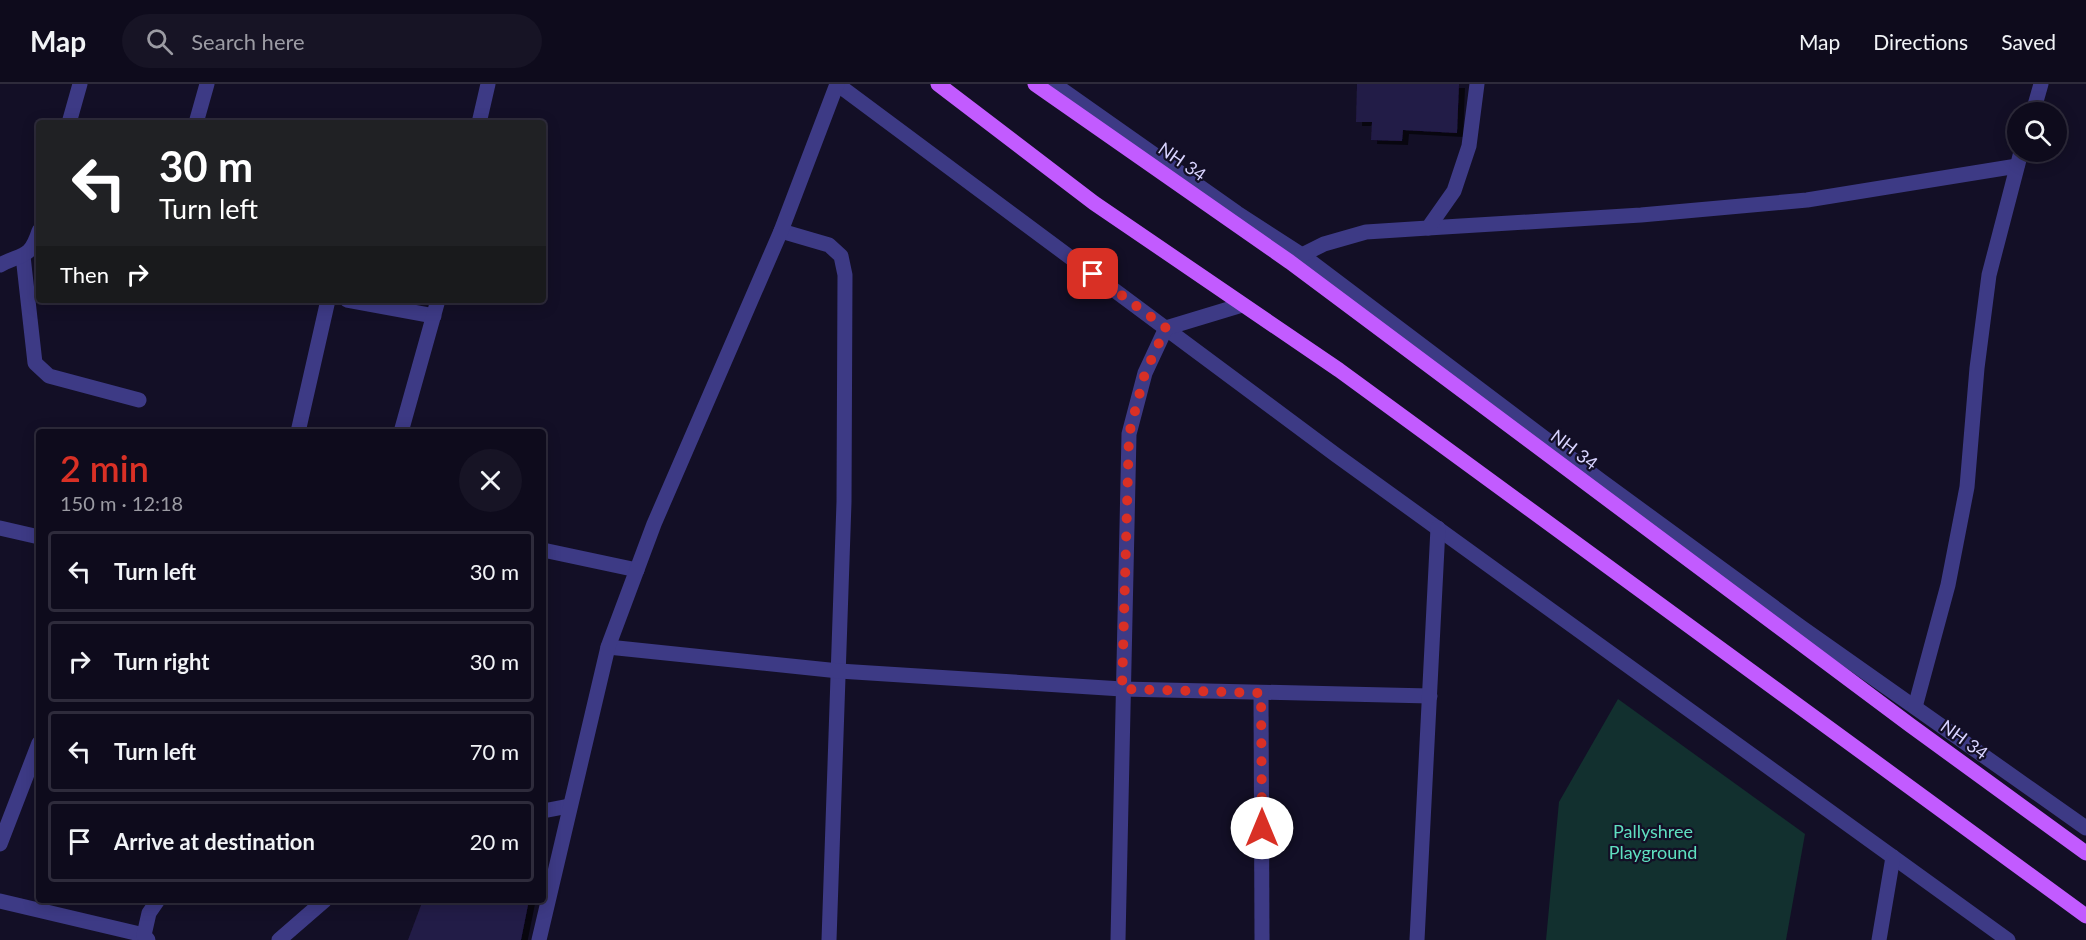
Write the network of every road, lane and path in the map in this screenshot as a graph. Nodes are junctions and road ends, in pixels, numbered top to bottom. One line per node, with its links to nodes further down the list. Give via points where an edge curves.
1 (80, 84): 11 (street)
2 (207, 84): 12 (street)
3 (488, 84): 13 (street)
4 (837, 84): 17 (street); 27 (street)
5 (938, 84): 25 (main road, via 1094,203)
6 (1035, 84): 47 (main road, NH 34, via 1290,262)
7 (1054, 84): 19 (street, via 1227,207)
8 (1477, 84): 16 (street, via 1469,146 1454,191)
9 (2041, 84): 10 (street)
10 (2035, 102)
11 (70, 120)
12 (197, 120)
13 (480, 120)
14 (2007, 161): 16 (street, via 1806,200)
15 (2018, 162): 41 (street, via 1989,275 1967,487 1948,585)
16 (1428, 228): 19 (street, via 1366,232)
17 (781, 231): 35 (street); 37 (street, via 829,245 841,256 844,275)
18 (36, 240): 20 (street)
19 (1302, 255): 41 (street, via 1609,487)
20 (23, 256): 21 (street); 28 (street, via 35,363 49,376)
21 (2, 261)
22 (327, 303): 29 (street)
23 (363, 303): 26 (street)
24 (437, 303): 26 (street)
25 (1242, 305): 27 (street); 52 (main road, via 1339,370)
26 (434, 316): 30 (street)
27 (1166, 328): 32 (street); 38 (street, via 1145,373 1129,434)
28 (139, 400)
29 (299, 429)
30 (402, 429)
31 (0, 528): 33 (street)
32 (1438, 528): 40 (street); 48 (street)
33 (36, 536)
34 (546, 551): 35 (street)
35 (637, 570): 36 (street)
36 (608, 647): 37 (street); 43 (street)
37 (839, 671): 38 (street); 56 (street)
38 (1122, 689): 39 (street); 57 (street)
39 (1261, 693): 40 (street); 58 (street)
40 (1430, 696): 59 (street)
41 (1915, 707): 45 (street)
42 (36, 751): 46 (street)
43 (569, 806): 44 (street); 55 (street)
44 (546, 810)
45 (2086, 828)
46 (0, 843)
47 (2086, 853)
48 (1893, 857): 60 (street); 61 (street)
49 (0, 901): 53 (street)
50 (156, 903): 53 (street, via 149,913)
51 (322, 903): 54 (street)
52 (2086, 916)
53 (146, 937)
54 (279, 940)
55 (538, 940)
56 (829, 940)
57 (1118, 940)
58 (1262, 940)
59 (1417, 940)
60 (1879, 940)
61 (2008, 940)

